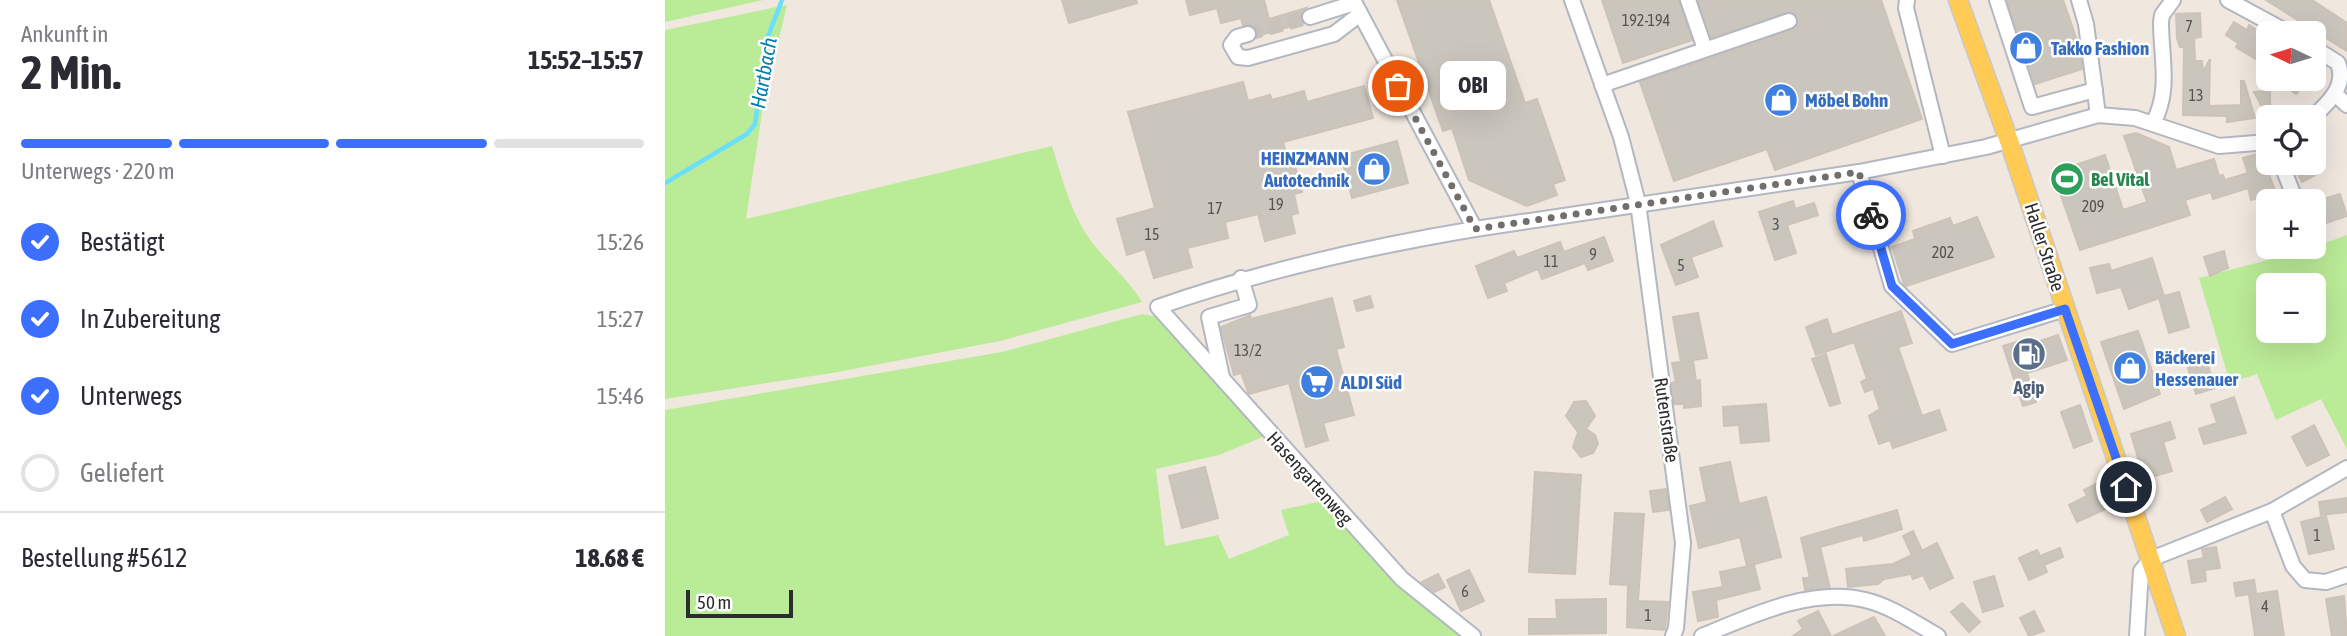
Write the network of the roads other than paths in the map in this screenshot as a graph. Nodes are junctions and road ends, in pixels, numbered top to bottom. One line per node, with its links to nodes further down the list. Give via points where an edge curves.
1 (1572, 0): 17 (street, Rutenstraße)
2 (1688, 0): 14 (street)
3 (1907, 0): 26 (street)
4 (1960, 0): 24 (main road, Haller Straße)
5 (1997, 0): 18 (street, via 2032,107)
6 (2079, 0): 18 (street)
7 (2173, 0): 23 (street, via 2162,15 2165,80)
8 (2228, 0): 12 (street)
9 (1356, 6): 10 (street); 13 (street, via 1334,34 1238,57 1231,45); 29 (street)
10 (1310, 17)
11 (1789, 21): 14 (street)
12 (2267, 21)
13 (1248, 34)
14 (1705, 50): 17 (street)
15 (2326, 56): 16 (street, via 2338,64)
16 (2344, 79): 19 (street)
17 (1602, 85): 28 (street, Rutenstraße)
18 (2095, 90): 22 (street)
19 (2335, 94): 20 (street); 21 (street)
20 (2324, 105)
21 (2347, 105)
22 (2098, 115): 23 (street); 24 (street)
23 (2153, 123): 25 (street, via 2219,146)
24 (2009, 141): 26 (street); 31 (main road, Haller Straße)
25 (2256, 143)
26 (1943, 156): 27 (street)
27 (1859, 172): 28 (street); 31 (street, via 1892,286 1952,344)
28 (1638, 203): 29 (street); 38 (street, Rutenstraße, via 1683,543)
29 (1475, 229): 30 (street)
30 (1241, 278): 32 (street, via 1249,305 1209,317); 32 (street, Hasengartenweg, via 1158,307)
31 (2065, 309): 35 (main road, Haller Straße)
32 (1223, 380): 37 (street, Hasengartenweg, via 1402,579)
33 (2347, 468): 34 (street)
34 (2272, 511): 35 (street); 36 (street, via 2293,566 2305,580 2326,582)
35 (2151, 559): 41 (street, via 2140,571); 42 (main road, Haller Straße)
36 (2347, 575)
37 (1473, 636)
38 (1673, 636)
39 (1702, 636): 40 (street, via 1796,602 1833,598 1863,599 1883,606)
40 (1938, 636)
41 (2137, 636)
42 (2176, 636)

